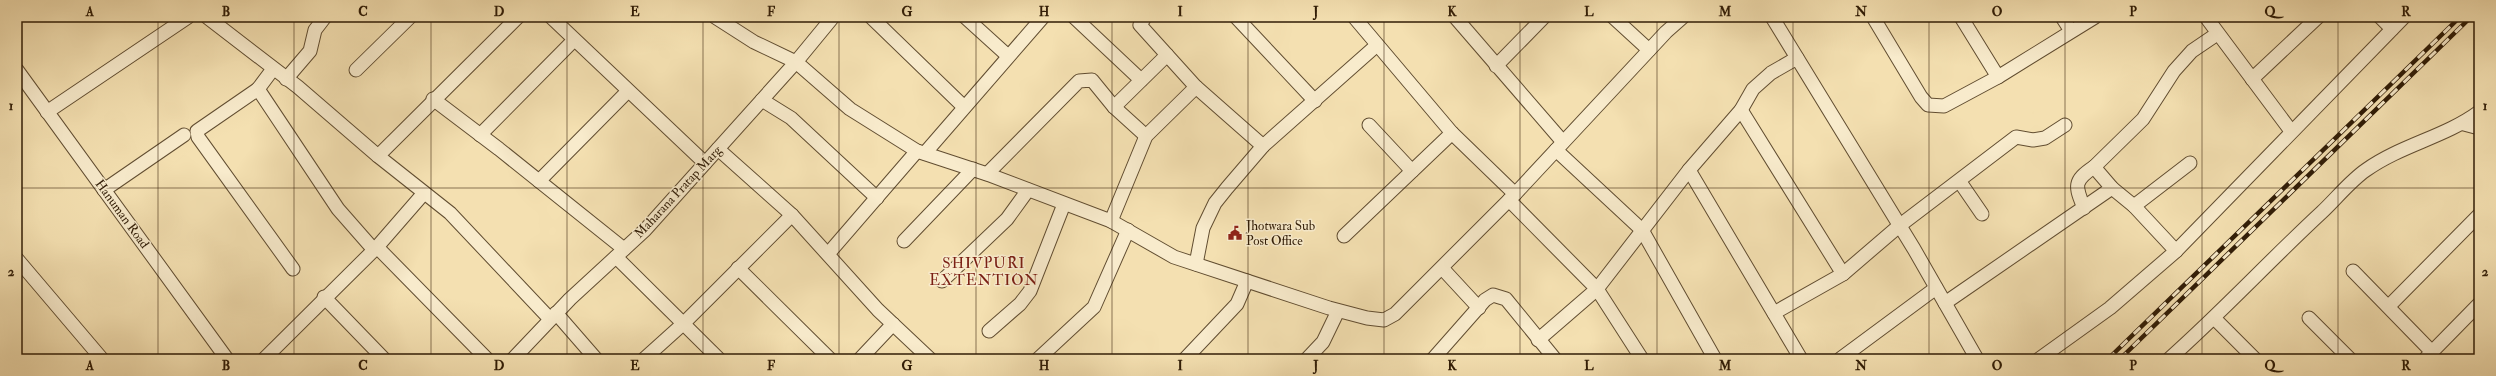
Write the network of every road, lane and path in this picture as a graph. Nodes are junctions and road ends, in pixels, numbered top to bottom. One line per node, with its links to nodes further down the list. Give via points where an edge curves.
1 (188, 17): 56 (street)
2 (207, 17): 40 (street)
3 (325, 17): 44 (street, via 315,30 310,51)
4 (410, 17): 42 (street)
5 (518, 17): 50 (street)
6 (551, 17): 32 (street)
7 (714, 17): 38 (street, via 754,42)
8 (833, 17): 38 (street, Maharana Pratap Marg)
9 (871, 17): 53 (street)
10 (965, 17): 36 (street)
11 (1043, 17): 36 (street)
12 (1074, 17): 46 (street)
13 (1145, 17): 35 (street, via 1140,25)
14 (1236, 17): 52 (street)
15 (1354, 17): 33 (street)
16 (1455, 17): 39 (street)
17 (1544, 17): 39 (street)
18 (1613, 17): 34 (street)
19 (1683, 17): 34 (street)
20 (1772, 17): 37 (street)
21 (1873, 17): 43 (street, via 1928,105 1944,106)
22 (1961, 17): 43 (street)
23 (2062, 17): 30 (street)
24 (2095, 17): 30 (street)
25 (2206, 17): 31 (street)
26 (2318, 17): 45 (street)
27 (2380, 17): 29 (street)
28 (2404, 17): 29 (street)
29 (2392, 30): 62 (street)
30 (2071, 31): 43 (street)
31 (2218, 34): 45 (street); 74 (street, via 2192,51 2174,71 2143,119)
32 (574, 40): 49 (street); 65 (street)
33 (1377, 45): 52 (street); 63 (street)
34 (1649, 50): 68 (street)
35 (1167, 55): 46 (street); 47 (street)
36 (1008, 56): 53 (street)
37 (1797, 58): 55 (street, via 1771,73 1753,89); 94 (street)
38 (796, 62): 51 (street, Maharana Pratap Marg); 70 (street, via 850,109)
39 (1496, 66): 68 (street)
40 (273, 69): 44 (street); 48 (street)
41 (17, 70): 56 (street, Hanuman Road)
42 (356, 70)
43 (1998, 77)
44 (286, 79): 71 (street)
45 (2252, 79): 62 (street)
46 (1141, 80): 54 (street)
47 (1196, 87): 66 (street); 67 (street)
48 (258, 89): 99 (street, via 338,209); 107 (street, via 197,131 198,137)
49 (628, 91): 72 (street); 79 (street)
50 (433, 99): 65 (street); 71 (street)
51 (762, 100): 69 (street, Maharana Pratap Marg); 86 (street, via 791,118)
52 (1315, 101): 67 (street)
53 (964, 107): 70 (street)
54 (1114, 107): 66 (street); 78 (street, via 1092,80 1079,81)
55 (1741, 110): 77 (street); 109 (street)
56 (47, 112): 82 (street, Hanuman Road)
57 (2479, 112): 58 (street)
58 (2464, 124): 61 (street); 122 (street, via 2413,144 2365,171)
59 (2065, 125): 80 (street, via 2045,138 2033,140 2016,137)
60 (1369, 126): 76 (street)
61 (2479, 128)
62 (2291, 131): 100 (street)
63 (1452, 133): 76 (street); 85 (street)
64 (184, 135): 82 (street)
65 (480, 135): 79 (street)
66 (1146, 136): 93 (street)
67 (1263, 146): 104 (street, via 1215,203 1203,228)
68 (1560, 146): 85 (street); 96 (street)
69 (718, 149): 72 (street, Maharana Pratap Marg); 91 (street)
70 (921, 152): 75 (street); 86 (street)
71 (378, 156): 84 (street)
72 (705, 163): 101 (street, Maharana Pratap Marg)
73 (2190, 163): 88 (street)
74 (2094, 167): 81 (street); 89 (street, via 2079,177 2077,184)
75 (973, 169): 78 (street); 98 (street)
76 (1412, 170): 97 (street)
77 (1689, 170): 96 (street); 120 (street)
78 (987, 174): 83 (street)
79 (539, 181): 101 (street)
80 (1960, 182): 90 (street); 94 (street)
81 (2112, 188): 88 (street); 89 (street)
82 (104, 190): 130 (street, Hanuman Road)
83 (1028, 190): 87 (street); 110 (street, via 1007,219)
84 (424, 193): 99 (street); 121 (street, via 450,213)
85 (1512, 197): 106 (street); 113 (street)
86 (877, 198): 102 (street)
87 (1064, 204): 93 (street); 126 (street, via 1030,291 1020,304)
88 (2134, 206): 100 (street)
89 (2084, 208): 115 (street)
90 (1982, 214)
91 (792, 215): 102 (street); 105 (street)
92 (2479, 215): 117 (street)
93 (1111, 221): 95 (street)
94 (1900, 226): 109 (street); 112 (street)
95 (1128, 230): 104 (street, via 1174,257); 141 (street, via 1094,307)
96 (1642, 230): 113 (street); 147 (street)
97 (1344, 236)
98 (904, 241)
99 (376, 248): 114 (street); 133 (street)
100 (2176, 251): 151 (street, via 2110,308)
101 (620, 253): 121 (street, Maharana Pratap Marg); 124 (street)
102 (828, 254): 125 (street)
103 (17, 259): 129 (street)
104 (1196, 264): 111 (street)
105 (738, 268): 124 (street); 138 (street)
106 (1442, 268): 118 (street); 119 (street, via 1395,314 1384,320)
107 (293, 269)
108 (2353, 270): 117 (street)
109 (1843, 274): 120 (street)
110 (942, 281)
111 (1247, 281): 119 (street); 142 (street, via 1237,304)
112 (1936, 288): 115 (street); 149 (street)
113 (1597, 289): 127 (street); 146 (street)
114 (324, 297): 131 (street); 132 (street)
115 (1945, 303): 150 (street)
116 (2479, 304): 128 (street)
117 (2389, 306): 128 (street)
118 (1479, 308): 127 (street, via 1494,295 1500,296); 144 (street)
119 (1338, 311): 143 (street, via 1323,342)
120 (1774, 313): 148 (street)
121 (554, 316): 134 (street, Maharana Pratap Marg); 135 (street)
122 (2214, 318): 152 (street); 153 (street)
123 (2309, 318): 154 (street)
124 (684, 323): 136 (street); 137 (street)
125 (893, 324): 139 (street); 140 (street)
126 (989, 331)
127 (1538, 340): 145 (street)
128 (2430, 357)
129 (102, 359)
130 (227, 359)
131 (264, 359)
132 (384, 359)
133 (487, 359)
134 (513, 359)
135 (596, 359)
136 (644, 359)
137 (719, 359)
138 (830, 359)
139 (860, 359)
140 (930, 359)
141 (1038, 359)
142 (1184, 359)
143 (1307, 359)
144 (1433, 359)
145 (1555, 359)
146 (1642, 359)
147 (1714, 359)
148 (1801, 359)
149 (1840, 359)
150 (1977, 359)
151 (2039, 359)
152 (2169, 359)
153 (2255, 359)
154 (2350, 359)

